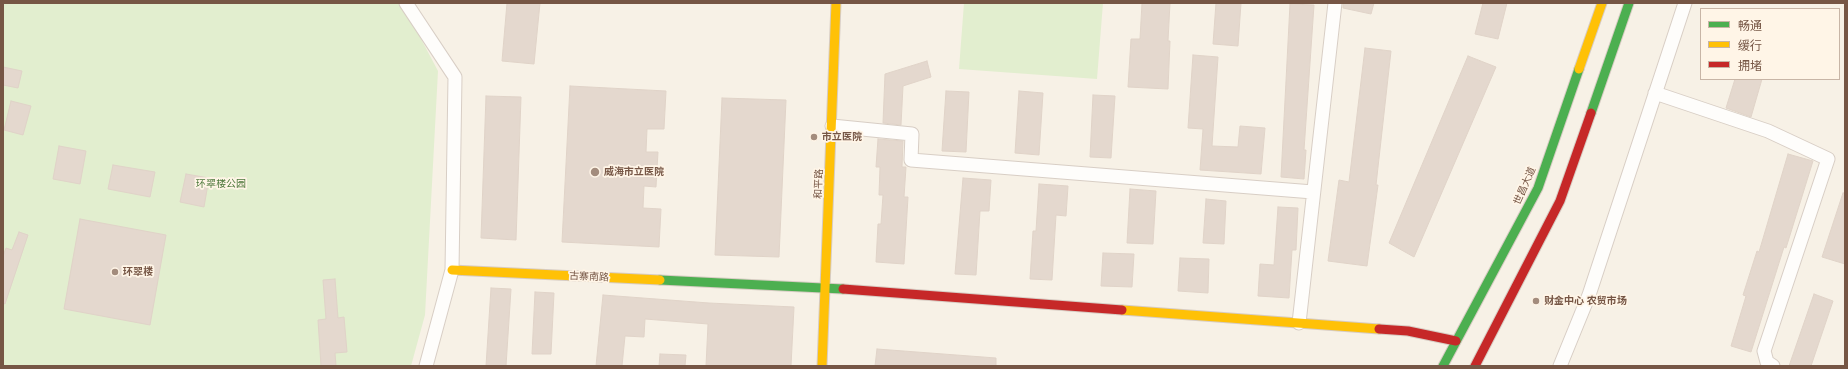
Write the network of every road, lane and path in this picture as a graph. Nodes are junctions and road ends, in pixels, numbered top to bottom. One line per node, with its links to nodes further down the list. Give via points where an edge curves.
1 (406, 3): 10 (street, via 455,77)
2 (836, 3): 8 (street, 和平路)
3 (1335, 3): 9 (street)
4 (1600, 3): 13 (street, 世昌大道, via 1538,188)
5 (1629, 3): 17 (street, via 1560,201)
6 (1685, 3): 7 (street)
7 (1655, 93): 18 (street, via 1589,295); 19 (street, via 1768,131 1828,158 1764,351 1767,362)
8 (832, 126): 9 (street, via 912,134 910,160); 11 (street, 和平路)
9 (1313, 192): 12 (street)
10 (452, 270): 11 (street, 古寨南路); 14 (street)
11 (826, 288): 12 (street, 古寨南路); 15 (street, 和平路)
12 (1299, 323): 13 (street, 古寨南路, via 1408,332)
13 (1456, 341): 16 (street, 世昌大道)
14 (426, 366)
15 (822, 366)
16 (1442, 366)
17 (1475, 366)
18 (1560, 366)
19 (1773, 366)

